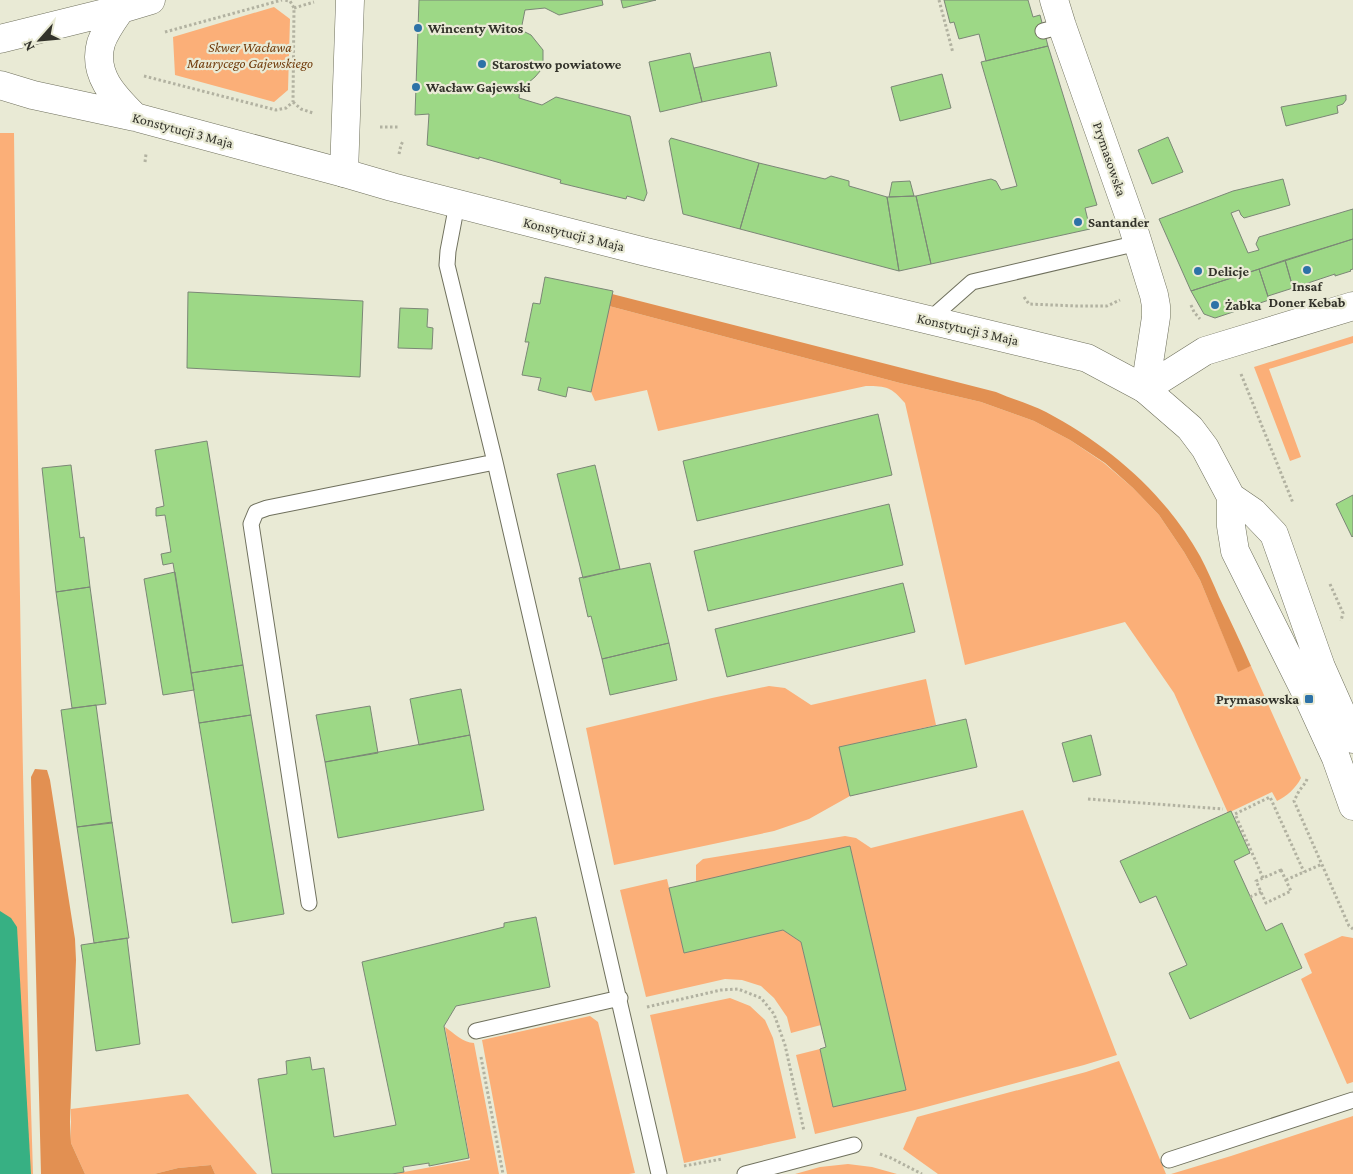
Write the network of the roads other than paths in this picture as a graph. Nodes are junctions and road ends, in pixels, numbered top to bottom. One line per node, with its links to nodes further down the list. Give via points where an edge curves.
1 (151, 0): 4 (street)
2 (350, 0): 8 (street)
3 (1054, 0): 10 (street, Prymasowska, via 1053,28 1095,115)
4 (121, 9): 5 (street); 7 (street, via 102,42 99,58 103,78 116,98)
5 (0, 39)
6 (0, 85): 7 (street, Konstytucji 3 Maja)
7 (135, 117): 8 (street, Konstytucji 3 Maja)
8 (344, 173): 9 (street, Konstytucji 3 Maja)
9 (457, 204): 12 (street, Konstytucji 3 Maja); 14 (lane, via 447,265)
10 (1138, 243): 12 (lane, via 972,282); 13 (street, Prymasowska, via 1156,306)
11 (1353, 306): 13 (street, via 1205,351)
12 (929, 320): 13 (street, Konstytucji 3 Maja, via 1086,358)
13 (1145, 388): 15 (street, via 1190,428 1205,448)
14 (495, 462): 18 (lane, via 256,512 251,524); 19 (lane)
15 (1231, 497): 16 (street, via 1253,512 1274,534 1321,667); 17 (street, via 1235,551 1309,699 1336,758)
16 (1353, 739)
17 (1353, 806)
18 (309, 903)
19 (620, 998): 20 (lane); 24 (lane)
20 (476, 1031)
21 (1353, 1100): 23 (lane)
22 (854, 1145): 25 (lane)
23 (1169, 1160)
24 (660, 1174)
25 (745, 1174)

